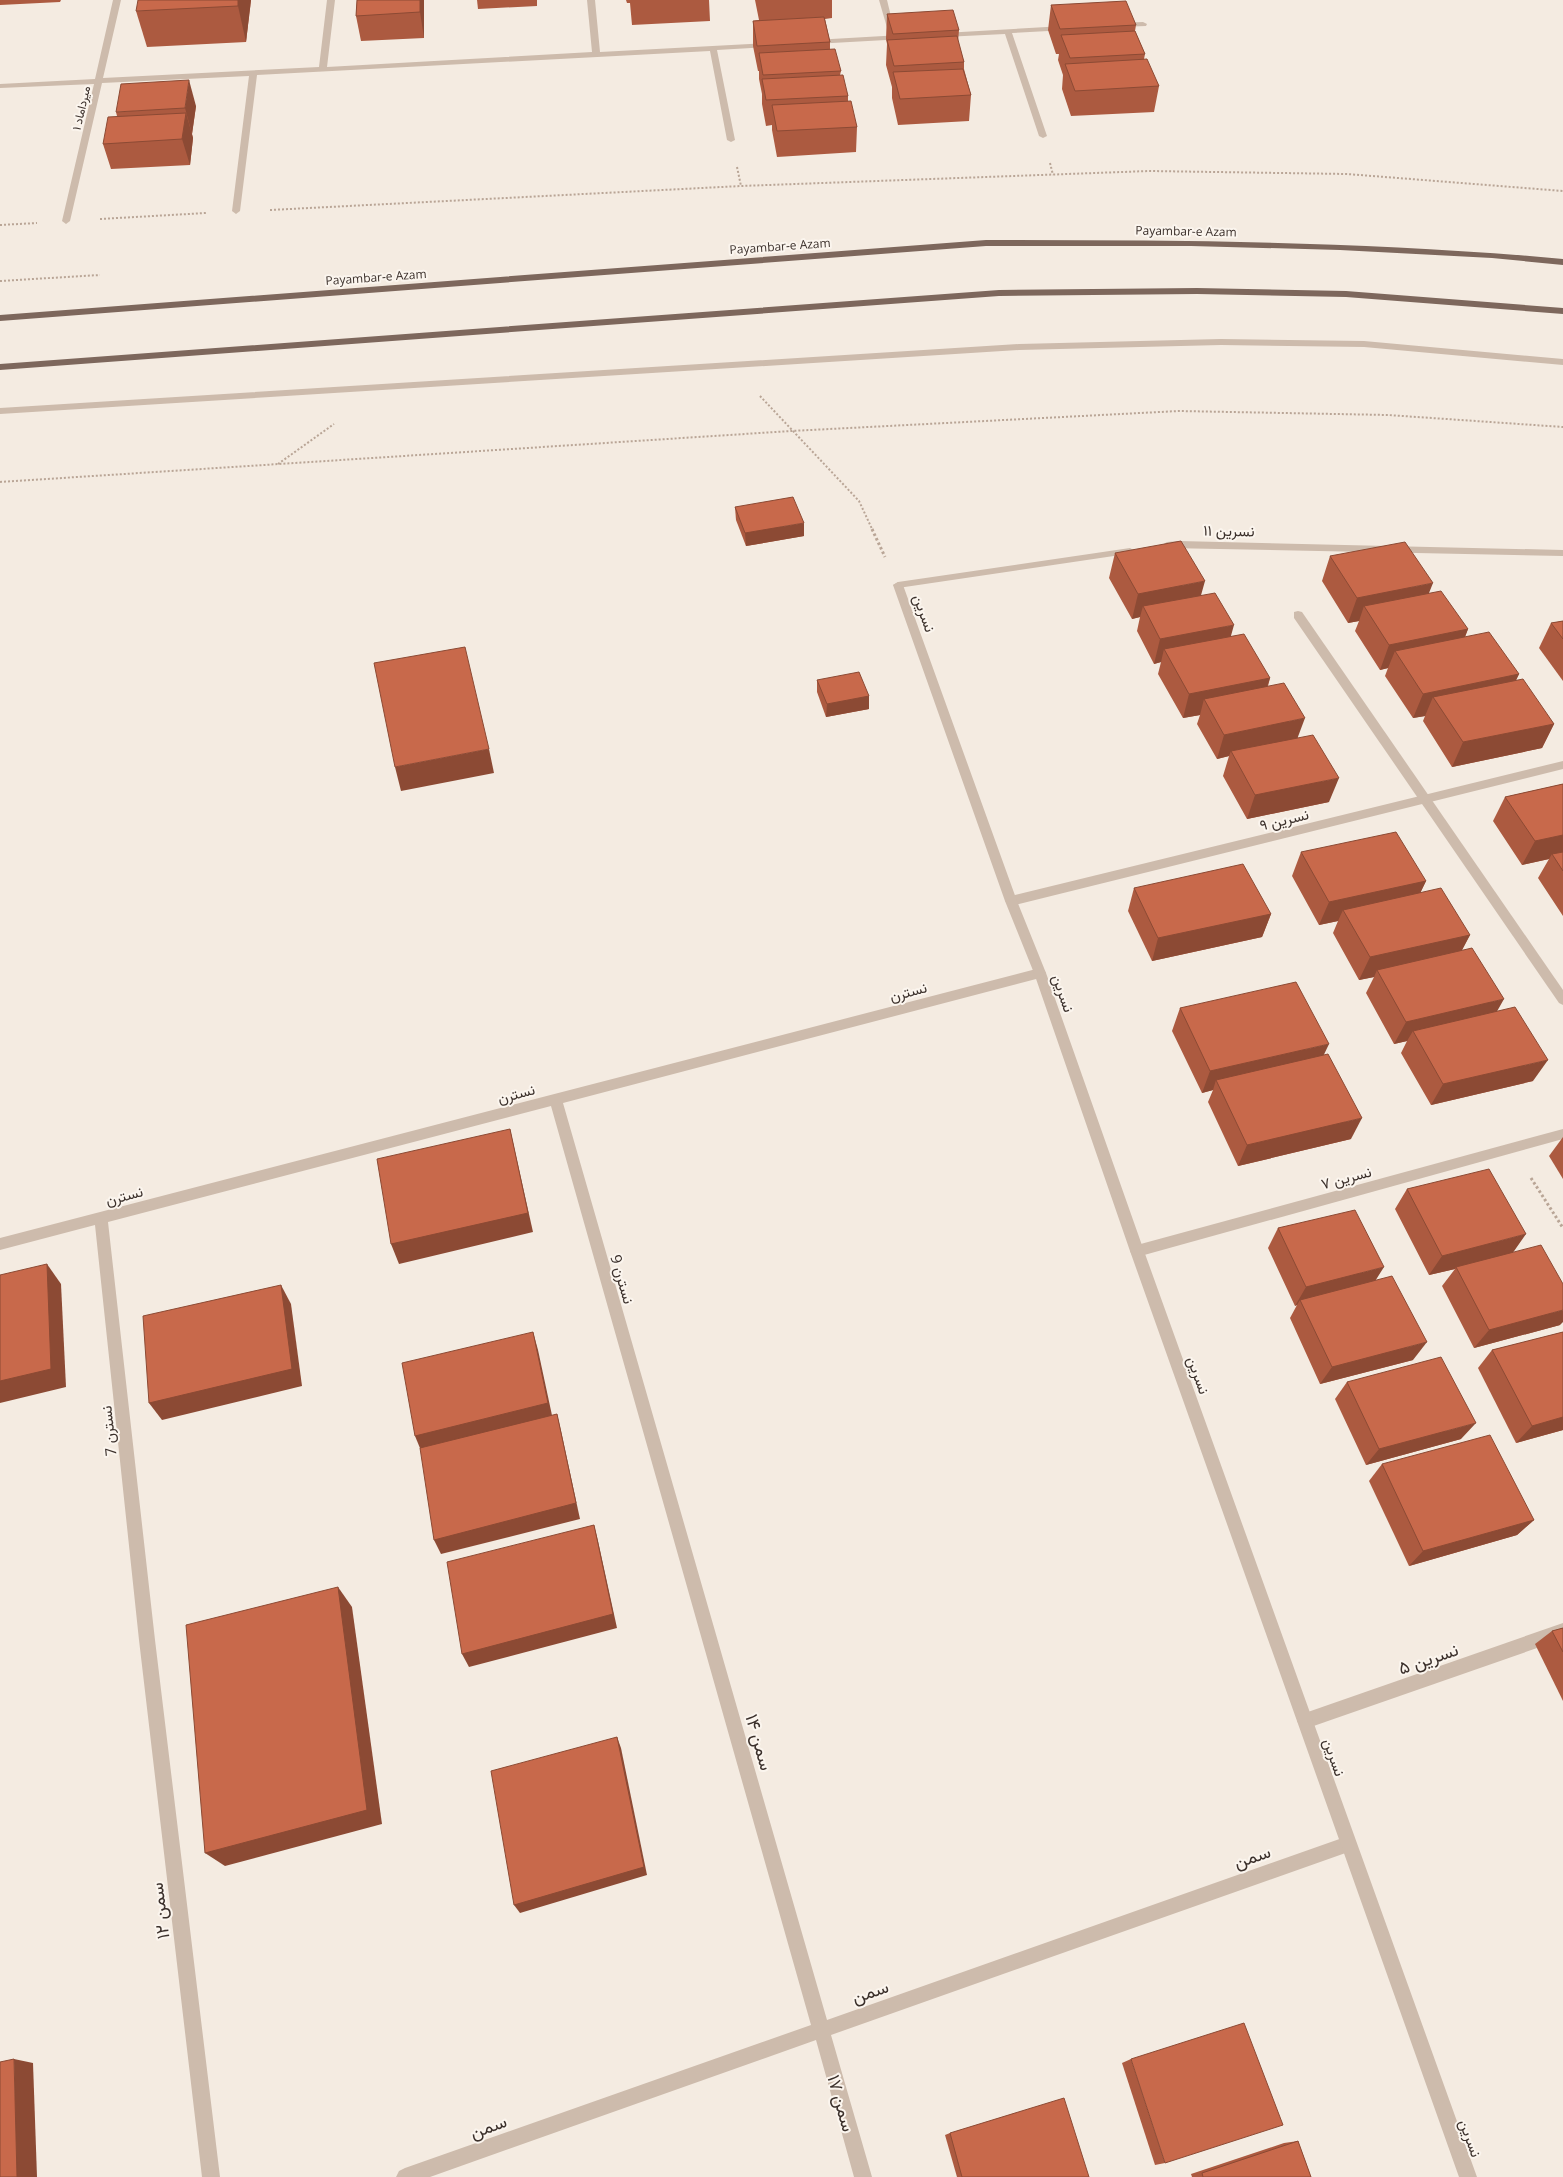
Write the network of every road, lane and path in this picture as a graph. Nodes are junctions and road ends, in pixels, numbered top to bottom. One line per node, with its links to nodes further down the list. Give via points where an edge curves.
1 (117, 0): 18 (street, میرداماد ۱)
2 (331, 0): 16 (street)
3 (591, 0): 15 (street)
4 (883, 0): 11 (street)
5 (1144, 24): 6 (street)
6 (1114, 26)
7 (1076, 28): 8 (street)
8 (1008, 32): 9 (street); 20 (street)
9 (932, 36)
10 (913, 37): 11 (street)
11 (894, 38): 12 (street)
12 (808, 42)
13 (780, 44): 14 (street)
14 (713, 48): 15 (street); 21 (street)
15 (596, 54): 16 (street)
16 (323, 70): 17 (street)
17 (253, 73): 18 (street); 23 (street)
18 (99, 80): 19 (street); 24 (street, میرداماد ۱)
19 (0, 86)
20 (1043, 136)
21 (731, 140)
22 (1563, 191): 23 (path, via 1347,174 1149,171 741,186)
23 (236, 212): 24 (path)
24 (66, 221): 25 (path)
25 (0, 225)
26 (1563, 262): 28 (main road, Payambar-e Azam, via 1340,247 986,243)
27 (1563, 311): 31 (main road, via 1346,294 1197,291 999,294)
28 (0, 318)
29 (1563, 362): 30 (street, via 1364,344 1220,342 1019,347)
30 (733, 365): 32 (street); 35 (path)
31 (0, 367)
32 (388, 387): 33 (street); 36 (path)
33 (0, 411)
34 (1563, 427): 35 (path, via 1388,415 1179,411)
35 (791, 431): 36 (path); 41 (path, via 859,501)
36 (276, 465): 37 (path)
37 (0, 482)
38 (1159, 547): 40 (street, نسرین ۱۱, via 1179,544)
39 (1140, 549): 41 (street)
40 (1563, 553)
41 (898, 585): 45 (street, نسرین)
42 (1298, 615): 44 (street)
43 (1563, 765): 44 (street, نسرین ۹)
44 (1426, 799): 45 (street, نسرین ۹); 47 (street)
45 (1011, 901): 46 (street, نسرین)
46 (1040, 973): 48 (street, نسترن); 54 (street, نسرین)
47 (1563, 1000)
48 (556, 1100): 51 (street, نسترن); 55 (street, نسترن 9)
49 (1563, 1134): 50 (street, نسرین ۷)
50 (1511, 1148): 52 (path); 54 (street, نسرین ۷)
51 (101, 1218): 53 (street, نسترن); 57 (street, نسترن 7)
52 (1563, 1228)
53 (0, 1244)
54 (1137, 1252): 58 (street, نسرین)
55 (660, 1466): 60 (street, سمن ۱۴)
56 (1563, 1631): 58 (street, نسرین ۵)
57 (147, 1640): 61 (street, سمن ۱۲)
58 (1305, 1721): 59 (street, نسرین)
59 (1348, 1844): 60 (street, سمن); 64 (street, نسرین)
60 (821, 2030): 62 (street, سمن); 63 (street, سمن ۱۷)
61 (211, 2177)
62 (405, 2177)
63 (863, 2177)
64 (1468, 2177)

